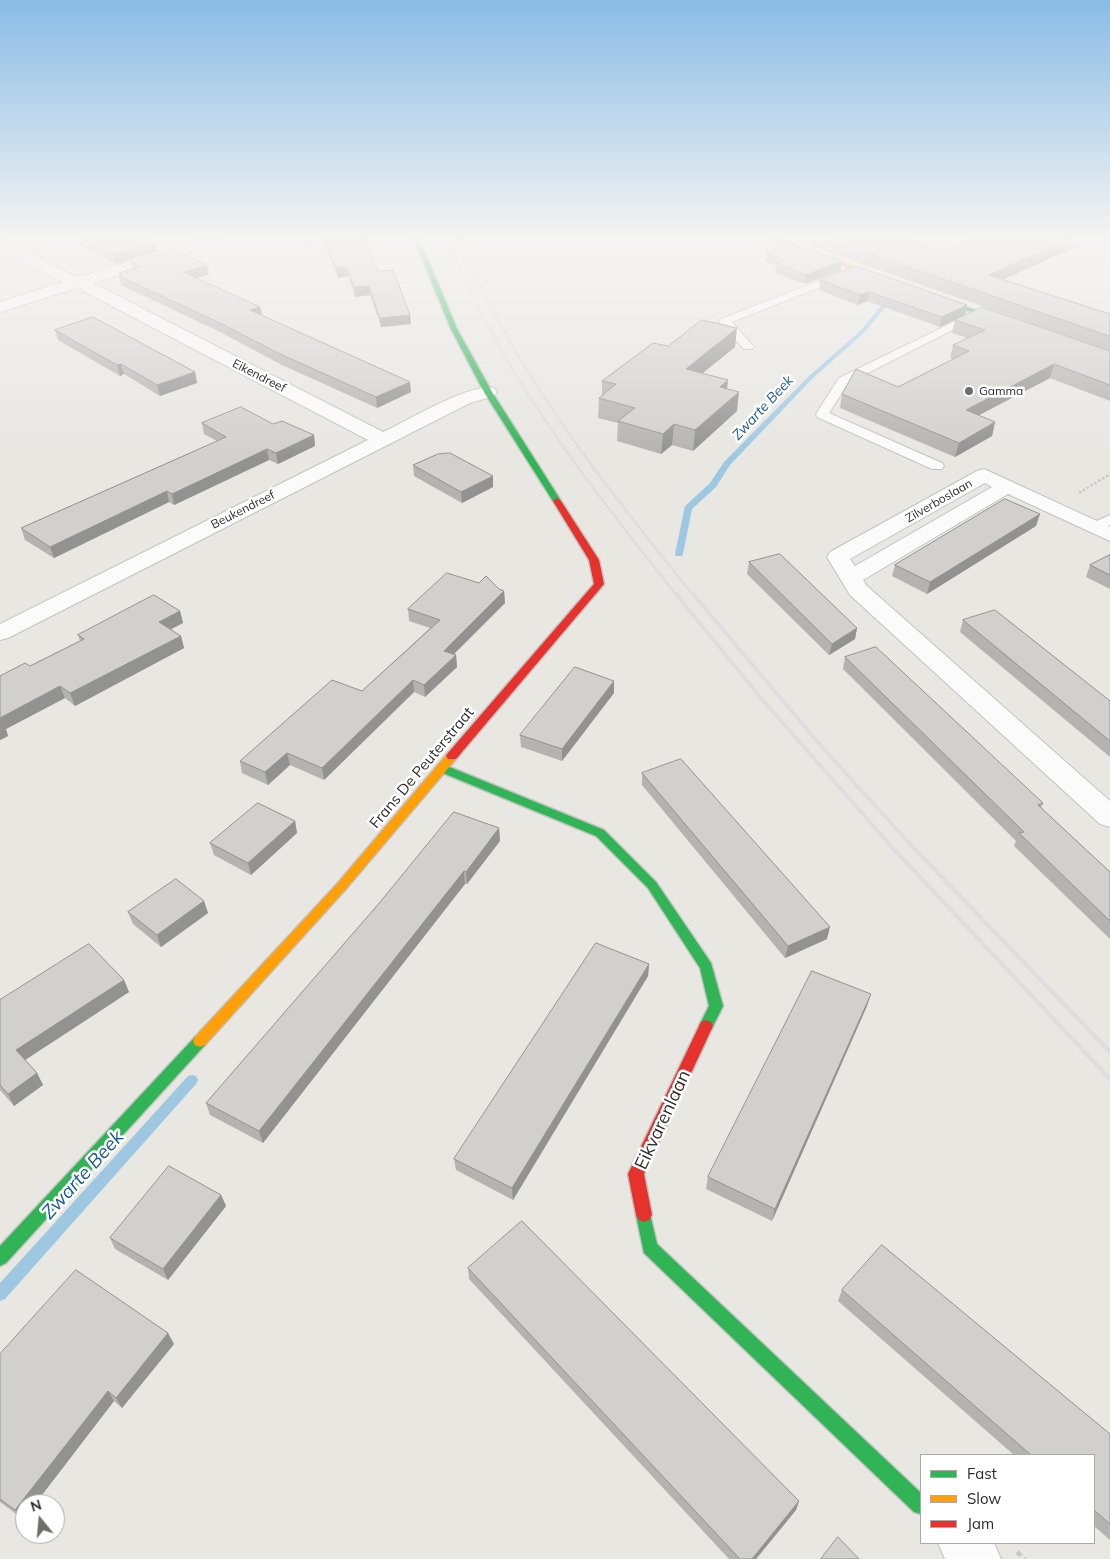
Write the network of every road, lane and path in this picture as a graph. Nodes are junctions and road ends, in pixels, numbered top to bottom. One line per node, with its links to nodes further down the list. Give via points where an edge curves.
1 (136, 313): 9 (street, Eikendreef)
2 (447, 313): 8 (street, Frans De Peuterstraat)
3 (746, 313): 7 (lane, via 725,321)
4 (978, 313): 10 (lane, via 843,381 822,414)
5 (981, 313): 6 (street)
6 (1016, 326)
7 (748, 347)
8 (488, 392): 9 (street, Beukendreef, via 464,400); 15 (street, Frans De Peuterstraat, via 594,560 599,584)
9 (384, 440): 14 (street, Beukendreef)
10 (937, 466)
11 (1110, 474): 12 (path)
12 (1056, 508): 13 (street); 16 (street, Zilverboslaan, via 1008,486 852,577 858,590)
13 (1105, 527)
14 (0, 633)
15 (442, 768): 17 (street, Frans De Peuterstraat, via 341,887); 18 (street, Eikvarenlaan, via 600,833 652,885 706,967 716,1006 636,1174 650,1248)
16 (1110, 817)
17 (0, 1258)
18 (920, 1504)
19 (962, 1544): 20 (street)
20 (978, 1559)

